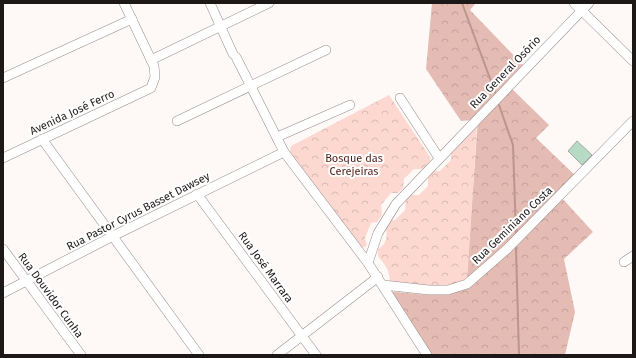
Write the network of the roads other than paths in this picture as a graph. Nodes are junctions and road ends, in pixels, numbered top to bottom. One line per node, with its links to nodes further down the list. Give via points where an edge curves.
1 (124, 3): 7 (street)
2 (210, 3): 8 (street)
3 (269, 3): 8 (street)
4 (574, 3): 6 (street)
5 (589, 3): 6 (street, Rua General Osório)
6 (581, 10): 11 (street); 22 (street, Rua General Osório)
7 (132, 19): 10 (street); 12 (street)
8 (221, 26): 10 (street); 13 (street)
9 (326, 50): 13 (street)
10 (151, 60): 19 (street, Avenida José Ferro, via 155,72 151,88)
11 (633, 61)
12 (3, 78)
13 (252, 86): 16 (street); 18 (street)
14 (400, 98): 22 (street)
15 (350, 104): 18 (street)
16 (178, 121)
17 (633, 121): 29 (street, Rua Geminiano Costa, via 507,249 467,284 448,290 429,290)
18 (276, 138): 20 (street)
19 (42, 139): 21 (street, Avenida José Ferro); 24 (street)
20 (284, 152): 23 (street, Rua Pastor Cyrus Basset Dawsey); 28 (street)
21 (3, 158)
22 (439, 158): 28 (street, Rua General Osório, via 396,204 378,233)
23 (197, 194): 24 (street, Rua Pastor Cyrus Basset Dawsey); 32 (street, Rua José Marrara)
24 (113, 236): 30 (street, Rua Pastor Cyrus Basset Dawsey); 34 (street)
25 (3, 249): 30 (street, Rua Douvidor Cunha)
26 (633, 256): 27 (street)
27 (624, 262)
28 (368, 263): 29 (street)
29 (380, 281): 32 (street); 37 (street)
30 (26, 282): 31 (street, Rua Pastor Cyrus Basset Dawsey); 33 (street, Rua Douvidor Cunha)
31 (3, 293)
32 (302, 337): 35 (street); 36 (street, Rua José Marrara)
33 (81, 355)
34 (199, 355)
35 (277, 355)
36 (316, 355)
37 (427, 355)

